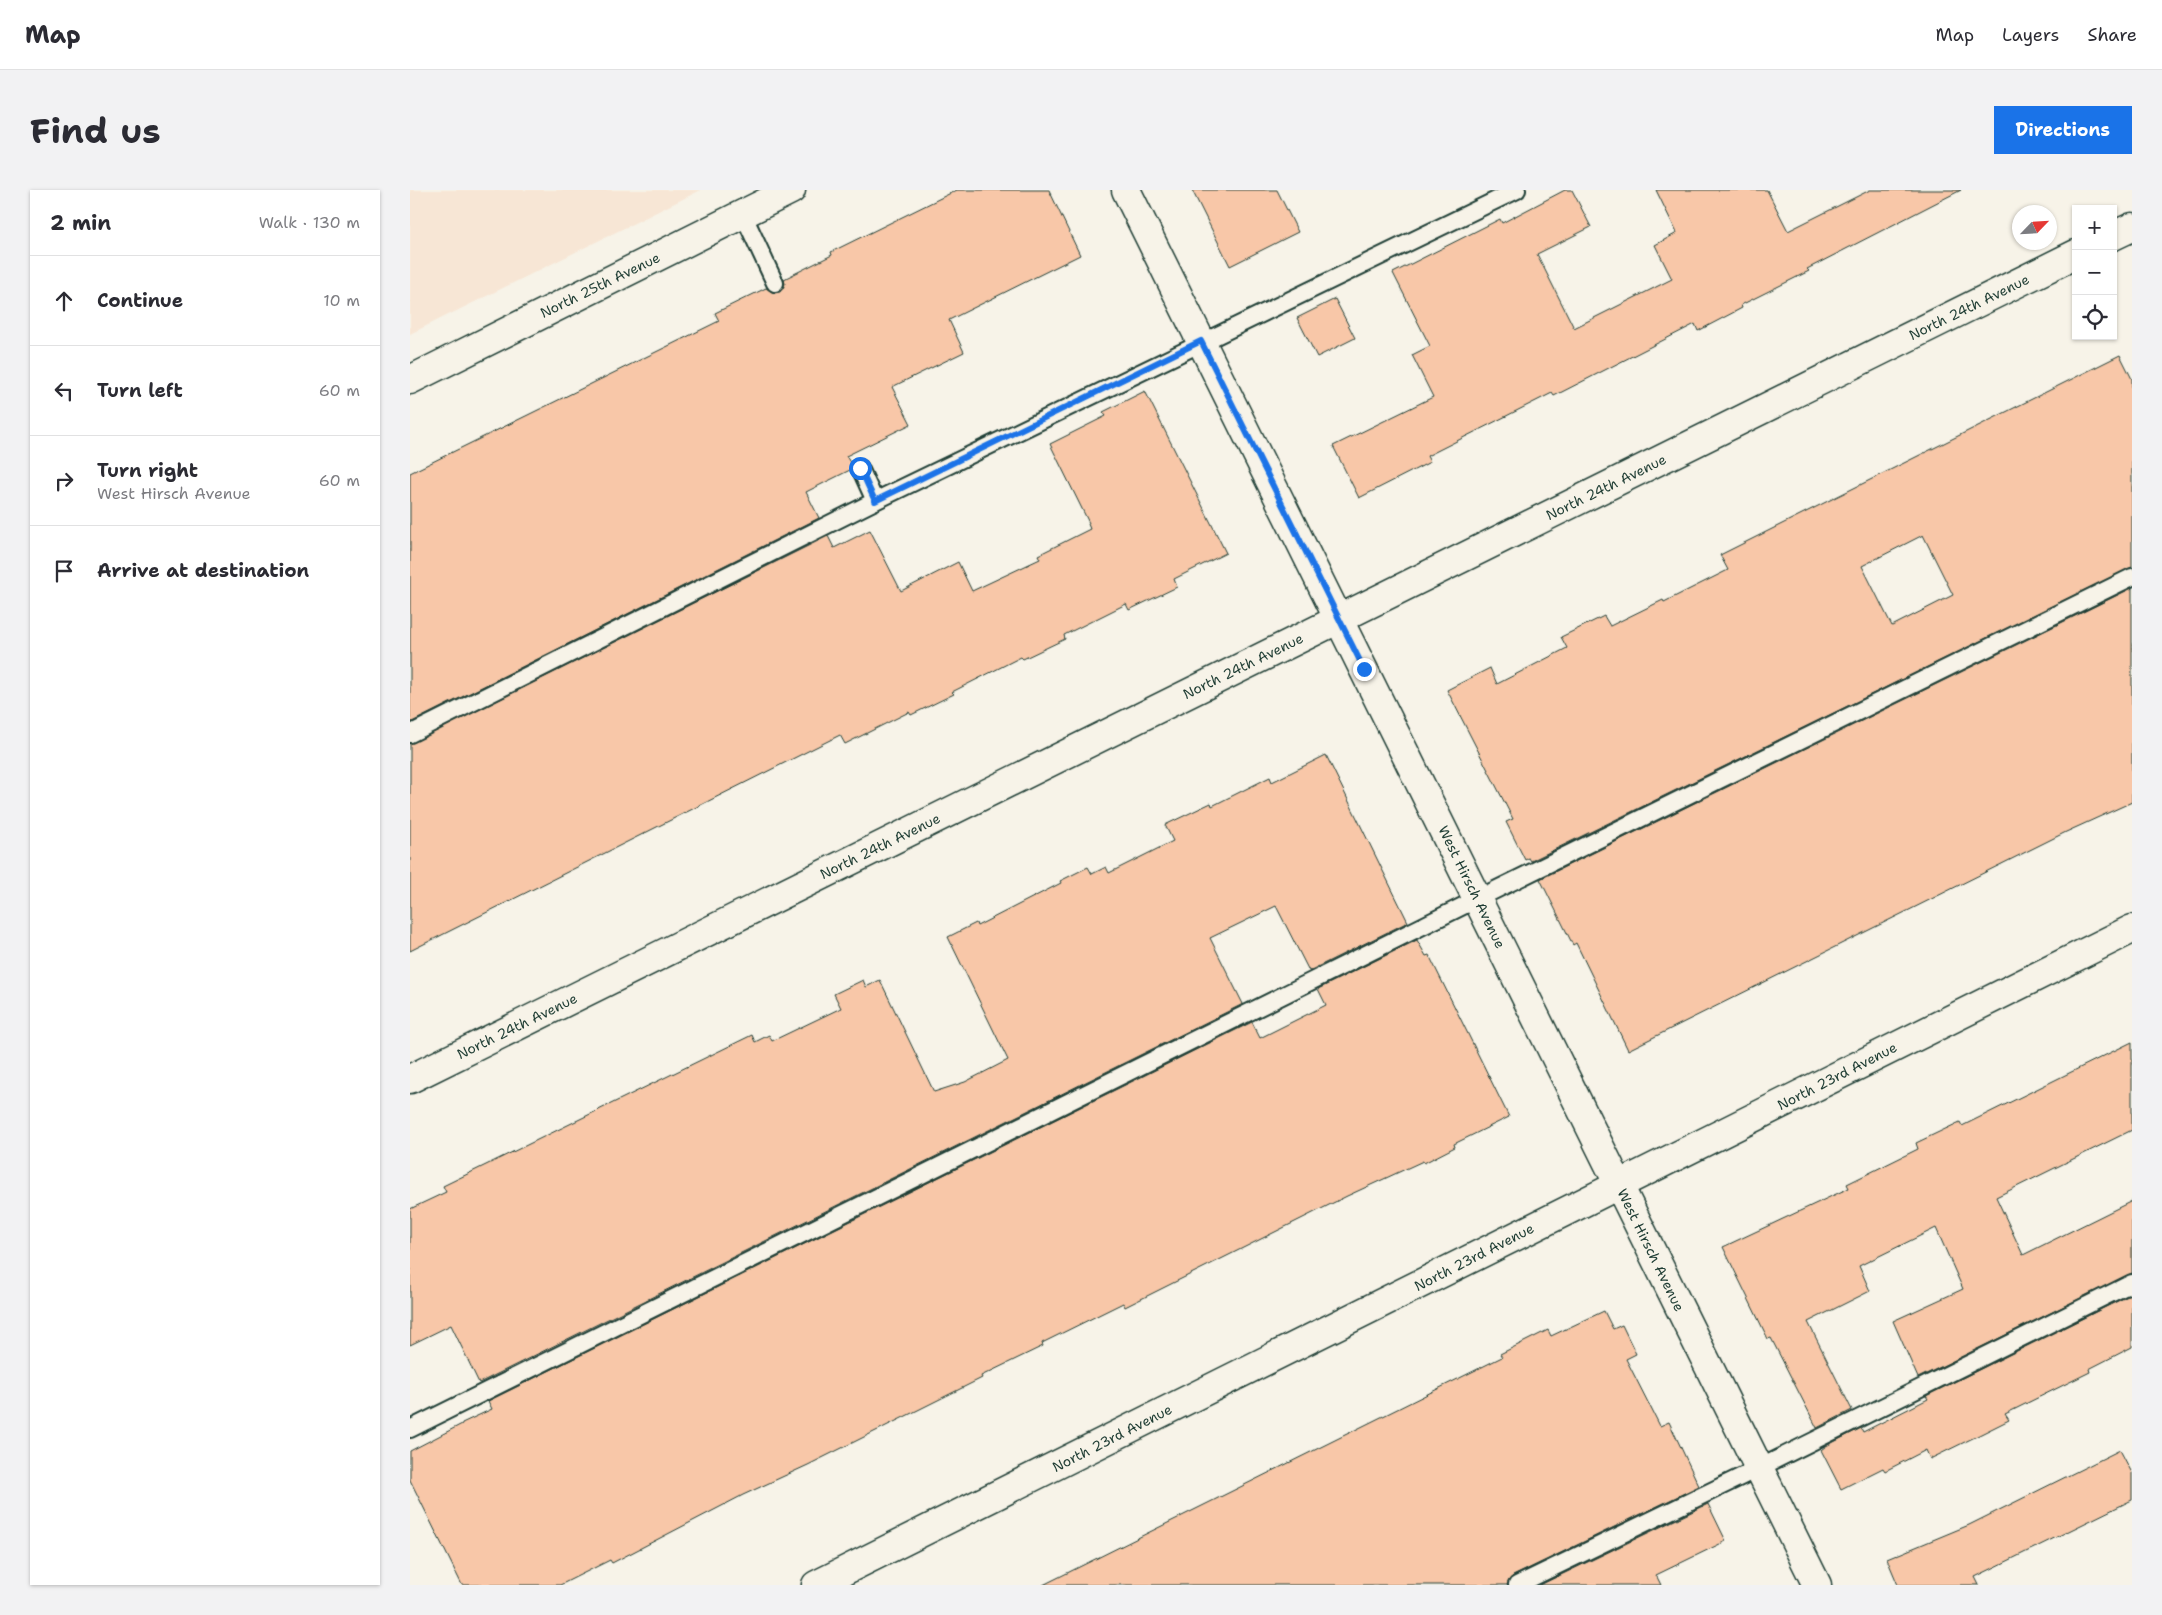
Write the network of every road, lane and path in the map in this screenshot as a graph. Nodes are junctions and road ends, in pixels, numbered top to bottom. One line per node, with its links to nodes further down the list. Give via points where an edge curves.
1 (791, 190): 4 (street, North 25th Avenue)
2 (1126, 190): 9 (street, West Hirsch Avenue)
3 (1516, 190): 9 (lane)
4 (743, 214): 8 (lane); 10 (street, North 25th Avenue)
5 (2132, 227): 6 (street)
6 (2117, 234)
7 (2072, 256): 14 (street, North 24th Avenue)
8 (775, 283)
9 (1201, 341): 12 (lane); 14 (street, West Hirsch Avenue)
10 (410, 380)
11 (860, 468): 12 (lane)
12 (875, 501): 15 (lane)
13 (2132, 576): 16 (lane)
14 (1339, 618): 16 (street, West Hirsch Avenue); 18 (street, North 24th Avenue)
15 (410, 734)
16 (1477, 899): 19 (street, West Hirsch Avenue); 21 (lane)
17 (2132, 928): 19 (street, North 23rd Avenue)
18 (410, 1079)
19 (1619, 1185): 22 (street, West Hirsch Avenue); 23 (street, North 23rd Avenue)
20 (2132, 1283): 22 (lane)
21 (410, 1429)
22 (1759, 1468): 24 (lane); 25 (street, West Hirsch Avenue)
23 (816, 1585)
24 (1517, 1585)
25 (1817, 1585)

